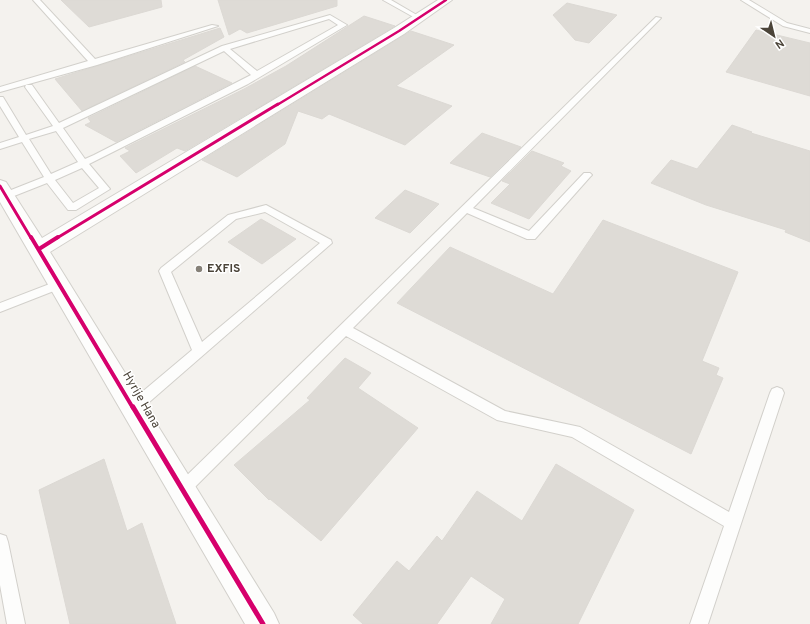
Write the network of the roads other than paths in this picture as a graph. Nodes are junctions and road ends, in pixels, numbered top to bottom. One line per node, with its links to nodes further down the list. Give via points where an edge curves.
1 (36, 0): 10 (lane)
2 (386, 0): 5 (lane)
3 (446, 0): 5 (street)
4 (744, 0): 8 (lane, via 785,25)
5 (419, 18): 23 (street)
6 (658, 18): 22 (lane)
7 (214, 26): 10 (lane)
8 (810, 31)
9 (225, 48): 11 (lane); 11 (lane, via 330,17 343,25); 15 (lane)
10 (94, 62): 13 (lane)
11 (256, 75): 18 (lane)
12 (29, 87): 15 (lane)
13 (0, 90)
14 (0, 98): 16 (lane)
15 (59, 127): 16 (lane); 18 (lane)
16 (25, 138): 17 (lane); 20 (lane)
17 (0, 146)
18 (84, 164): 20 (lane); 20 (lane, via 105,189 72,208)
19 (587, 175): 22 (lane, via 531,236)
20 (50, 180): 21 (lane)
21 (3, 191): 23 (street, Hyrije Hana)
22 (466, 209): 26 (lane)
23 (39, 249): 24 (street, Hyrije Hana)
24 (60, 284): 25 (lane); 29 (street, Hyrije Hana)
25 (0, 308)
26 (344, 329): 30 (lane); 31 (lane, via 502,416 576,431)
27 (199, 351): 27 (lane, via 205,346 328,243 266,208 232,217 165,271); 29 (lane)
28 (777, 393): 31 (lane)
29 (134, 407): 30 (street, Hyrije Hana)
30 (182, 490): 34 (street, Hyrije Hana)
31 (733, 523): 35 (lane)
32 (0, 542): 33 (lane)
33 (16, 624)
34 (263, 624)
35 (699, 624)

